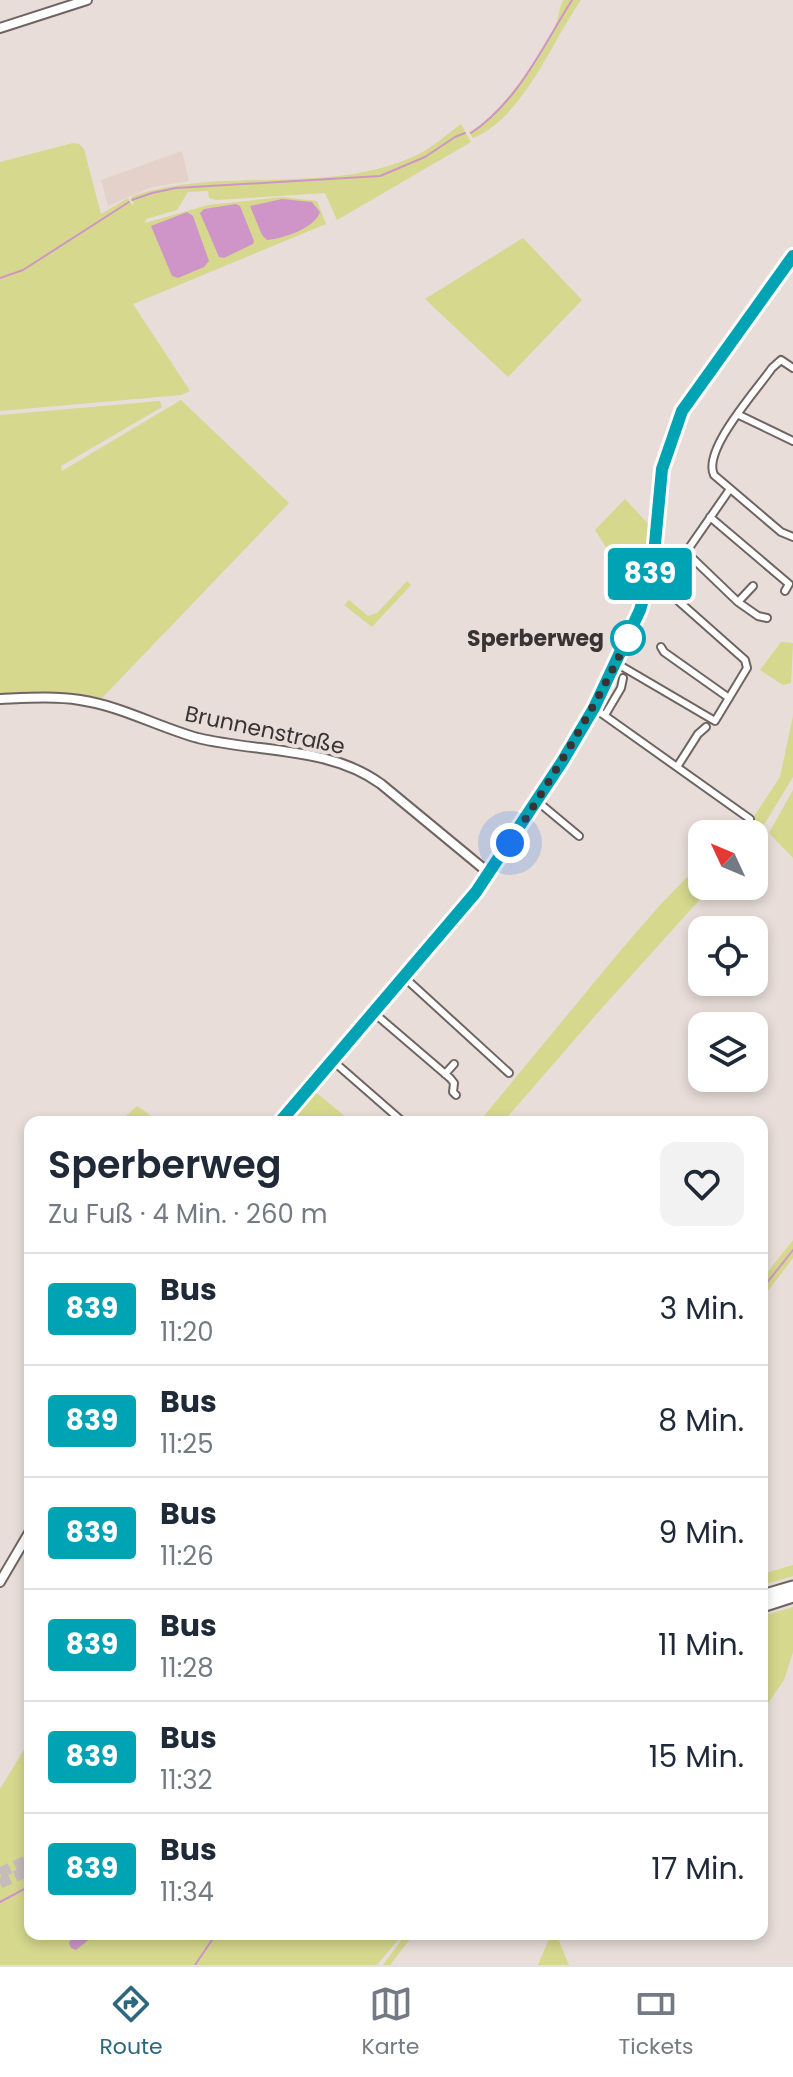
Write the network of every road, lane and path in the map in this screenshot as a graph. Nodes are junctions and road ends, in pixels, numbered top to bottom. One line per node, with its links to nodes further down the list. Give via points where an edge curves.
1 (87, 0): 2 (street)
2 (0, 28)
3 (793, 255): 12 (street, via 682,411 662,469)
4 (793, 368): 5 (street, via 781,360)
5 (739, 415): 6 (street); 7 (street, via 710,467)
6 (793, 441)
7 (730, 489): 8 (street); 9 (street)
8 (710, 517): 11 (street); 15 (street, via 789,584)
9 (793, 537): 10 (street)
10 (793, 546)
11 (686, 552): 13 (street, via 673,571); 16 (street)
12 (650, 574): 13 (street); 19 (street)
13 (662, 576): 21 (street, via 666,590 745,660 747,668)
14 (753, 586): 16 (street)
15 (785, 591)
16 (738, 602): 17 (street)
17 (767, 618)
18 (661, 647): 21 (street)
19 (616, 663): 21 (street, via 715,721); 23 (street)
20 (623, 678): 24 (street)
21 (729, 698)
22 (0, 699): 30 (street, Brunnenstraße, via 82,700 196,737 344,764 381,784)
23 (594, 708): 24 (street); 27 (street)
24 (605, 715): 26 (street)
25 (706, 727): 26 (street)
26 (677, 767): 28 (street)
27 (537, 801): 29 (street); 30 (street)
28 (750, 819)
29 (579, 836)
30 (490, 874): 31 (street)
31 (405, 978): 32 (street); 35 (street)
32 (374, 1013): 33 (street); 36 (street)
33 (333, 1061): 38 (street); 39 (street)
34 (454, 1064): 36 (street)
35 (509, 1073)
36 (445, 1074): 37 (street)
37 (456, 1095)
38 (285, 1116)
39 (396, 1116)
40 (24, 1541): 41 (street)
41 (0, 1582)
42 (793, 1587): 43 (highway)
43 (768, 1594)
44 (793, 1596): 45 (highway)
45 (768, 1604)

